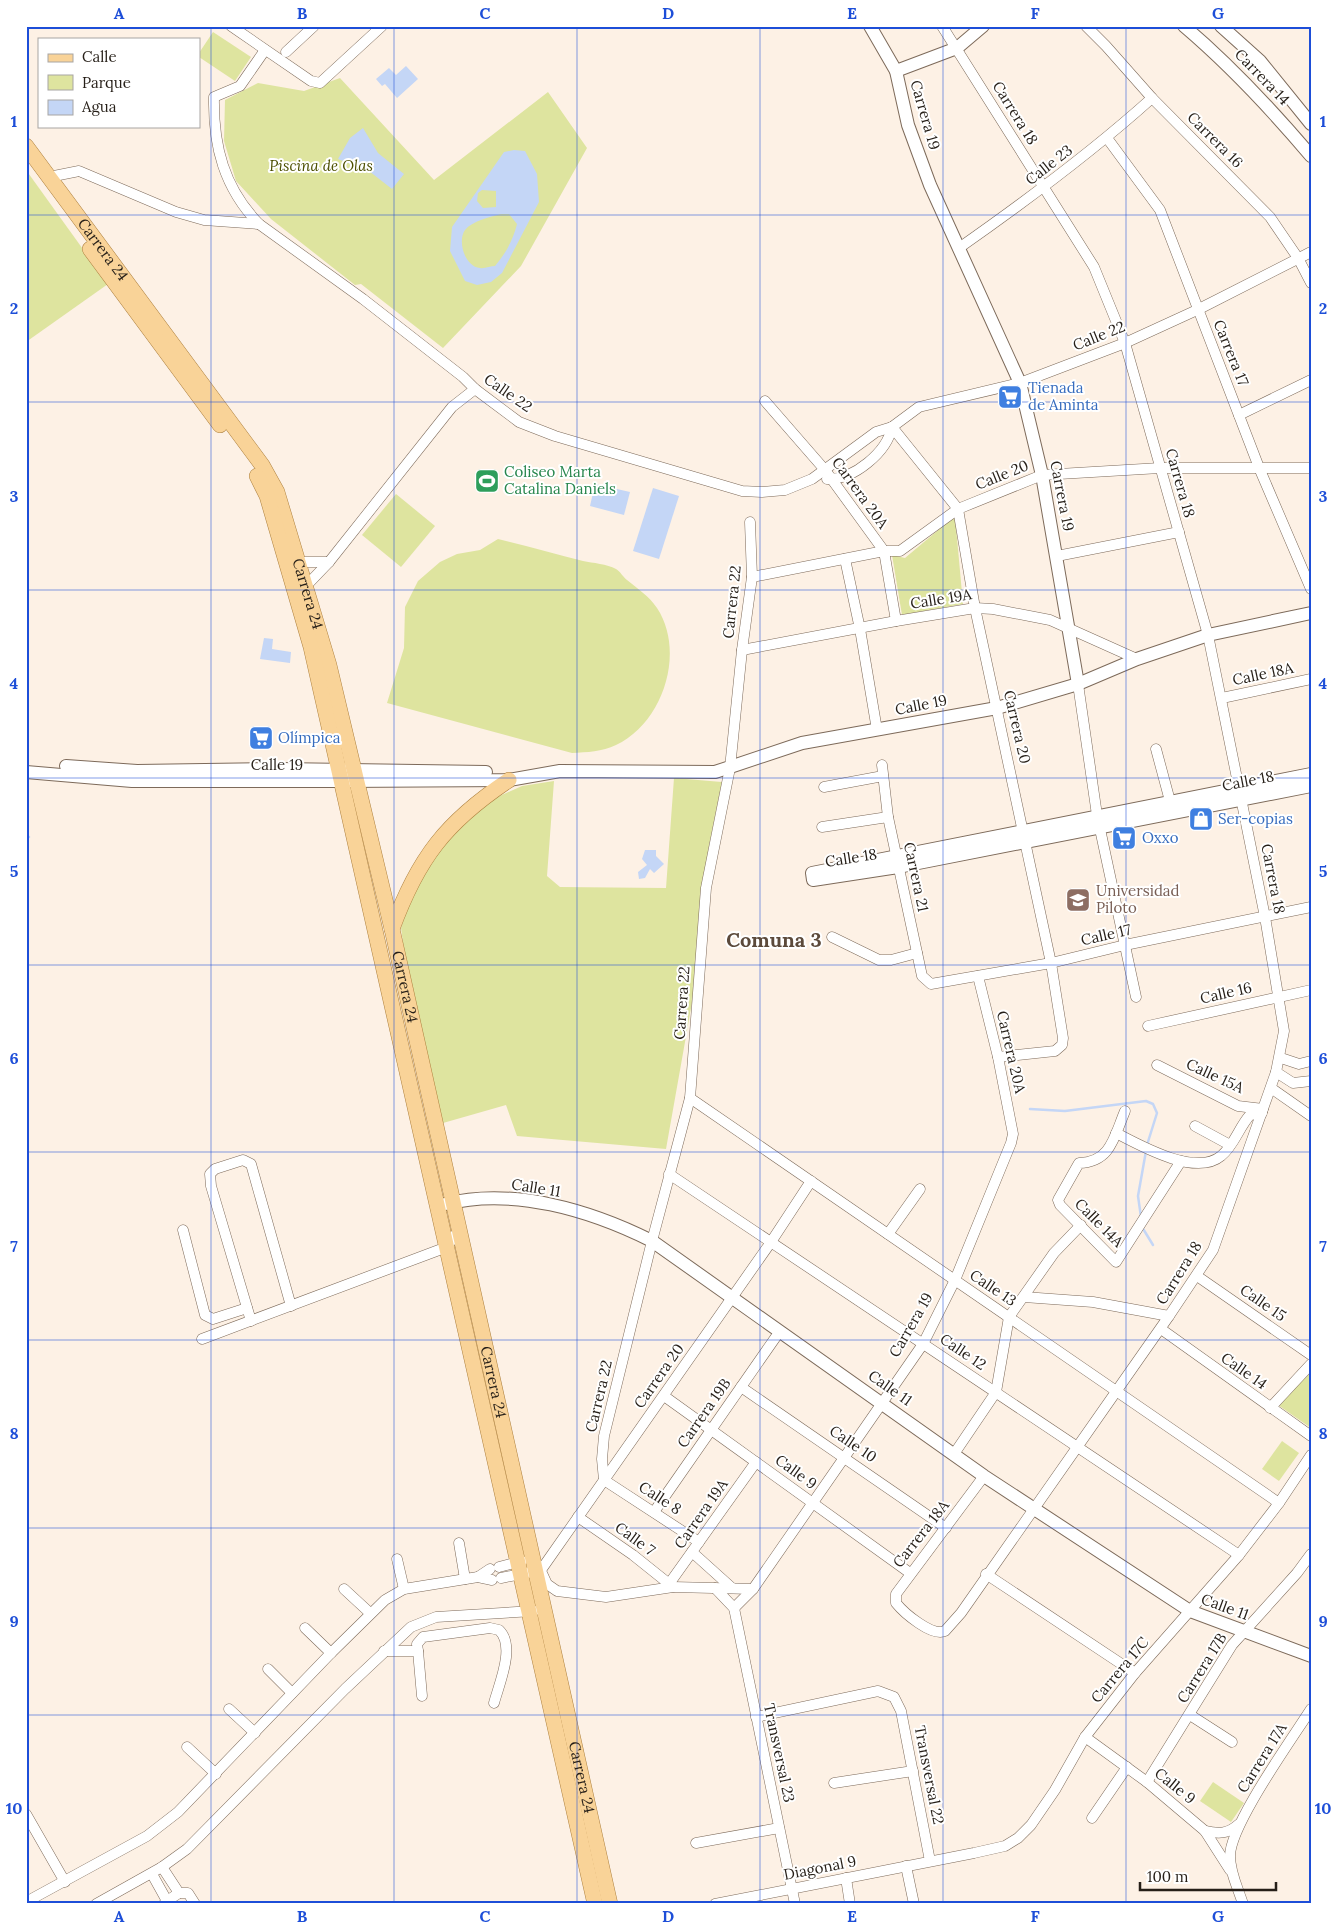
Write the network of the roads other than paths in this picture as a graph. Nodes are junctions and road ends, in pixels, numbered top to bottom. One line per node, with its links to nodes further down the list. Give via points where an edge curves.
1 (231, 26): 12 (street)
2 (314, 26): 13 (street)
3 (382, 26): 10 (street)
4 (870, 26): 14 (street, Carrera 19)
5 (942, 26): 11 (street, Carrera 18)
6 (983, 26): 11 (street)
7 (1086, 26): 15 (street, Carrera 16)
8 (1184, 26): 19 (street, Carrera 14, via 1273,112)
9 (1221, 26): 16 (street, Carrera 14, via 1260,61)
10 (370, 30): 12 (street, via 320,84)
11 (956, 48): 14 (street); 22 (street, Carrera 18)
12 (265, 50): 23 (street, Calle 22, via 240,86 214,96 223,172 248,213)
13 (286, 52)
14 (896, 71): 24 (street, Carrera 19, via 908,125 930,185)
15 (1152, 98): 17 (street, Calle 23); 26 (street, Carrera 16, via 1270,217)
16 (1311, 124)
17 (1107, 138): 22 (street, Calle 23); 28 (street, Carrera 17, via 1160,210)
18 (26, 146): 21 (main road, Carrera 24)
19 (1311, 156)
20 (26, 160): 74 (main road, Carrera 24, via 251,465 260,482 296,589)
21 (50, 177): 23 (street, via 78,171 194,218); 49 (main road, Carrera 24, via 262,465 277,492)
22 (1045, 188): 24 (street, Calle 23); 29 (street, Carrera 18, via 1094,268)
23 (259, 224): 32 (street, Calle 22, via 363,299)
24 (959, 248): 31 (street, Carrera 19)
25 (1311, 252): 26 (street, Calle 22)
26 (1298, 258): 27 (street, Carrera 16); 28 (street, Calle 22)
27 (1311, 283)
28 (1197, 310): 29 (street, Calle 22); 34 (street, Carrera 17)
29 (1125, 343): 31 (street, Calle 22); 36 (street, Carrera 18)
30 (1311, 380): 34 (street)
31 (1020, 383): 35 (street, Calle 22, via 919,407); 40 (street, Carrera 19)
32 (475, 389): 41 (street, Calle 22, via 519,422 555,436 742,491 785,490); 50 (street, via 452,407)
33 (765, 401): 38 (street, Carrera 20A)
34 (1239, 415): 39 (street, Carrera 17)
35 (892, 427): 38 (street, Calle 22, via 876,432); 42 (street, Calle 22, via 888,442 875,457 844,476); 43 (street, Carrera 20)
36 (1160, 468): 39 (street, Calle 20); 40 (street, Calle 20); 45 (street, Carrera 18)
37 (1311, 468): 39 (street, Calle 20)
38 (825, 470): 41 (street, Calle 22); 42 (street, Carrera 20A)
39 (1260, 470): 53 (street, Carrera 17)
40 (1042, 474): 43 (street, Calle 20); 47 (street, Carrera 19)
41 (812, 479): 42 (street, Calle 22)
42 (832, 479): 46 (street, Carrera 20A)
43 (958, 509): 46 (street, Calle 20, via 900,551); 54 (street, Carrera 20)
44 (750, 522): 51 (street, Carrera 22)
45 (1179, 532): 47 (street); 59 (street, Carrera 18)
46 (884, 551): 48 (street, Calle 20); 56 (street, Carrera 20A)
47 (1057, 556): 57 (street, Carrera 19)
48 (845, 560): 51 (street, Calle 20); 58 (street)
49 (299, 562): 50 (street); 52 (main road, Carrera 24)
50 (329, 562): 52 (street)
51 (752, 576): 60 (street, Carrera 22)
52 (306, 586): 74 (main road, Carrera 24, via 329,665)
53 (1311, 589)
54 (976, 608): 56 (street, Calle 19A); 57 (street, Calle 19A, via 1050,620); 65 (street, Carrera 20)
55 (1311, 613): 59 (street, Calle 19)
56 (896, 621): 58 (street, Calle 19A)
57 (1069, 627): 61 (street, Calle 19A); 63 (street, Carrera 19)
58 (860, 629): 60 (street, Calle 19A); 66 (street)
59 (1208, 635): 61 (street, Calle 19); 64 (street, Carrera 18)
60 (742, 650): 70 (street, Carrera 22)
61 (1137, 659): 63 (street, Calle 19)
62 (1311, 679): 64 (street, Calle 18A)
63 (1078, 684): 65 (street, Calle 19); 83 (street, Carrera 19)
64 (1222, 698): 80 (street, Carrera 18)
65 (997, 708): 66 (street, Calle 19); 85 (street, Carrera 20)
66 (877, 730): 70 (street, Calle 19, via 802,743)
67 (1156, 749): 81 (street)
68 (26, 763): 74 (street, Calle 19, via 137,771 280,769)
69 (882, 765): 76 (street, Carrera 21)
70 (730, 768): 73 (street, Calle 19, via 714,772 567,771); 107 (street, Carrera 22, via 706,888)
71 (26, 772): 74 (street, Calle 19, via 132,781)
72 (1311, 774): 80 (street, Calle 18)
73 (528, 775): 75 (street, Calle 19); 77 (street, Calle 19)
74 (348, 776): 75 (street, Calle 19); 89 (main road, Carrera 24); 120 (main road, Carrera 24)
75 (425, 776): 77 (street, Calle 19)
76 (883, 776): 79 (street); 82 (street, Carrera 21)
77 (509, 780): 89 (main road, via 448,828 424,858)
78 (1311, 786): 80 (street, Calle 18)
79 (824, 787)
80 (1241, 793): 81 (street, Calle 18); 83 (street, Calle 18); 88 (street, Carrera 18)
81 (1170, 801): 83 (street, Calle 18)
82 (888, 816): 84 (street); 86 (street, Carrera 21)
83 (1099, 821): 85 (street, Calle 18); 91 (street, Carrera 19)
84 (822, 827)
85 (1026, 837): 86 (street, Calle 18); 93 (street, Carrera 20)
86 (897, 862): 86 (street, Calle 18, via 812,873 813,880); 92 (street, Carrera 21)
87 (1311, 907): 88 (street, Calle 17)
88 (1265, 917): 91 (street, Calle 17); 97 (street, Carrera 18)
89 (392, 929): 119 (main road, Carrera 24)
90 (832, 937): 92 (street, via 879,960)
91 (1125, 946): 93 (street, Calle 17); 98 (street, Carrera 19)
92 (917, 953): 95 (street, Carrera 21, via 924,981)
93 (1051, 963): 94 (street, Calle 17); 100 (street, Carrera 20, via 1062,1045 1055,1051)
94 (978, 976): 95 (street, Calle 17); 100 (street, Carrera 20A)
95 (937, 985)
96 (1311, 990): 97 (street, Calle 16)
97 (1279, 996): 99 (street, Calle 16); 101 (street, Carrera 18, via 1284,1031)
98 (1136, 998)
99 (1148, 1026)
100 (998, 1057): 113 (street, Carrera 20A)
101 (1281, 1058): 102 (street, via 1299,1064); 104 (street, Carrera 18)
102 (1311, 1061)
103 (1157, 1065): 109 (street, Calle 15A, via 1238,1106)
104 (1276, 1072): 105 (street, via 1293,1083); 106 (street, Carrera 18)
105 (1311, 1082)
106 (1271, 1088): 109 (street, Carrera 18); 110 (street)
107 (690, 1098): 116 (street, Carrera 22); 117 (street, Calle 13)
108 (1125, 1111): 112 (street)
109 (1262, 1111): 114 (street, via 1250,1115); 128 (street, Carrera 18, via 1219,1234)
110 (1311, 1116)
111 (1195, 1126): 114 (street)
112 (1116, 1132): 115 (street); 121 (street, Calle 14A, via 1104,1156 1092,1162 1079,1163 1058,1197 1060,1205)
113 (1013, 1134): 129 (street, Carrera 19)
114 (1230, 1144): 115 (street, via 1222,1156 1210,1163)
115 (1181, 1160): 121 (street, Calle 14A, via 1116,1262)
116 (669, 1174): 125 (street, Carrera 22); 126 (street, Calle 12)
117 (811, 1181): 124 (street, Calle 13); 126 (street, Carrera 20)
118 (920, 1189): 124 (street)
119 (453, 1202): 120 (street, Calle 11); 122 (main road, Carrera 24); 125 (street, Calle 11, via 532,1200 608,1221)
120 (437, 1206): 127 (main road, Carrera 24)
121 (1081, 1225): 131 (street, via 1054,1252)
122 (459, 1229): 127 (street); 170 (main road, Carrera 24)
123 (183, 1230): 133 (street, via 205,1315 213,1319)
124 (888, 1234): 129 (street, Calle 13)
125 (652, 1241): 130 (street, Calle 11); 157 (street, Carrera 22, via 604,1436)
126 (771, 1242): 130 (street, Carrera 20); 140 (street, Calle 12)
127 (446, 1247): 132 (street); 170 (main road, Carrera 24)
128 (1197, 1276): 134 (street, Carrera 18); 141 (street, Calle 15)
129 (955, 1280): 135 (street, Calle 13); 140 (street, Carrera 19)
130 (732, 1296): 138 (street, Calle 11); 146 (street, Carrera 20)
131 (1024, 1296): 134 (street, via 1093,1302); 135 (street)
132 (291, 1306): 133 (street, via 257,1182 250,1164 243,1160 215,1169 209,1178); 136 (street)
133 (247, 1308): 136 (street)
134 (1170, 1316): 137 (street, Carrera 18)
135 (1009, 1317): 144 (street, Calle 13); 145 (street)
136 (250, 1321): 139 (street)
137 (1160, 1329): 144 (street, Carrera 18); 148 (street, Calle 14)
138 (780, 1331): 143 (street, Carrera 19B); 147 (street, Calle 11)
139 (202, 1339)
140 (923, 1344): 145 (street, Calle 12); 147 (street, Carrera 19)
141 (1311, 1355)
142 (1311, 1364): 148 (street)
143 (741, 1387): 149 (street, Carrera 19B); 154 (street, Calle 10)
144 (1117, 1391): 151 (street, Carrera 18); 159 (street, Calle 13)
145 (996, 1392): 151 (street, Calle 12); 152 (street)
146 (664, 1396): 149 (street, Calle 9); 157 (street, Carrera 20)
147 (882, 1402): 152 (street, Calle 11); 154 (street, Carrera 19)
148 (1270, 1408): 150 (street, Calle 14)
149 (711, 1430): 155 (street, Calle 9); 161 (street, Carrera 19B)
150 (1311, 1436)
151 (1078, 1447): 160 (street, Carrera 18); 168 (street, Calle 12)
152 (954, 1454): 156 (street, Calle 11)
153 (1311, 1455): 159 (street, Carrera 17C)
154 (844, 1456): 158 (street, Carrera 19); 163 (street, Calle 10)
155 (756, 1462): 158 (street, Calle 9); 164 (street, Carrera 19A)
156 (984, 1476): 160 (street, Calle 11); 163 (street, Carrera 18A)
157 (604, 1480): 161 (street, Calle 8); 162 (street, Carrera 20)
158 (813, 1503): 171 (street, Calle 9); 180 (street, Carrera 19)
159 (1279, 1503): 168 (street, Carrera 17C)
160 (1035, 1509): 172 (street, Carrera 18); 183 (street, Calle 11)
161 (654, 1512): 164 (street, Calle 8)
162 (578, 1518): 170 (street, Carrera 20); 175 (street, Calle 7)
163 (946, 1528): 171 (street, Carrera 18A)
164 (699, 1542): 166 (street, Carrera 19A)
165 (459, 1543): 174 (street)
166 (692, 1552): 175 (street, Carrera 19A); 177 (street)
167 (1311, 1554): 186 (street, Carrera 17B, via 1298,1573)
168 (1240, 1555): 183 (street, Carrera 17C)
169 (397, 1559): 179 (street)
170 (530, 1567): 173 (street, via 497,1579); 173 (street, via 495,1568); 175 (street, via 547,1584 565,1593 606,1597); 182 (main road, Carrera 24)
171 (910, 1573): 187 (street, Carrera 18A, via 896,1594 896,1603)
172 (986, 1574): 187 (street, Carrera 18, via 949,1628); 193 (street)
173 (478, 1577): 174 (street)
174 (465, 1579): 179 (street)
175 (671, 1585): 176 (street)
176 (714, 1588): 177 (street); 181 (street)
177 (732, 1588): 180 (street)
178 (344, 1589): 184 (street)
179 (404, 1589): 184 (street)
180 (753, 1589): 181 (street)
181 (734, 1608): 200 (street, Transversal 23)
182 (537, 1611): 188 (street, via 436,1617 411,1627); 229 (main road, Carrera 24); 230 (main road, Carrera 24)
183 (1190, 1612): 186 (street, Calle 11); 193 (street, Carrera 17C)
184 (370, 1613): 190 (street)
185 (305, 1628): 190 (street)
186 (1244, 1631): 191 (street, Calle 11); 199 (street, Carrera 17B)
187 (933, 1632)
188 (384, 1651): 189 (street); 218 (street, via 187,1849)
189 (418, 1651): 195 (street); 196 (street, via 418,1641 423,1637 490,1628 499,1630 505,1640 506,1653)
190 (331, 1652): 194 (street)
191 (1311, 1656)
192 (268, 1669): 194 (street)
193 (1135, 1673): 202 (street, Carrera 17C)
194 (292, 1693): 201 (street)
195 (422, 1696)
196 (494, 1703)
197 (229, 1709): 201 (street)
198 (1311, 1709): 212 (street, Carrera 17A)
199 (1190, 1715): 203 (street); 208 (street, Carrera 17B)
200 (756, 1717): 206 (street, Transversal 22, via 878,1691 894,1697 902,1711); 213 (street, Transversal 23)
201 (255, 1733): 207 (street)
202 (1085, 1737): 205 (street, Calle 9); 216 (street, Carrera 17C, via 1055,1790 1018,1838 1005,1846)
203 (1232, 1742)
204 (187, 1747): 207 (street)
205 (1127, 1767): 208 (street, Calle 9); 211 (street)
206 (913, 1771): 209 (street); 216 (street, Transversal 22)
207 (216, 1774): 222 (street, via 178,1812 147,1836)
208 (1147, 1782): 214 (street, Calle 9)
209 (834, 1784)
210 (26, 1814): 222 (street)
211 (1092, 1818)
212 (1240, 1824): 214 (street, via 1220,1834); 219 (street, Carrera 17A, via 1231,1845)
213 (779, 1828): 215 (street); 223 (street, Transversal 23)
214 (1205, 1831): 219 (street, Calle 9)
215 (696, 1843)
216 (930, 1861): 217 (street, Diagonal 9)
217 (906, 1866): 221 (street, Diagonal 9); 234 (street)
218 (162, 1867): 220 (street); 224 (street)
219 (1232, 1872): 235 (street)
220 (152, 1874): 226 (street); 227 (street)
221 (846, 1878): 223 (street, Diagonal 9); 233 (street)
222 (65, 1882): 225 (street)
223 (792, 1888): 231 (street, Diagonal 9); 232 (street, Transversal 23)
224 (179, 1893): 226 (street); 228 (street, via 188,1892)
225 (26, 1902)
226 (165, 1902)
227 (96, 1904)
228 (195, 1904)
229 (594, 1904)
230 (610, 1904)
231 (715, 1904)
232 (795, 1904)
233 (850, 1904)
234 (914, 1904)
235 (1242, 1904)

